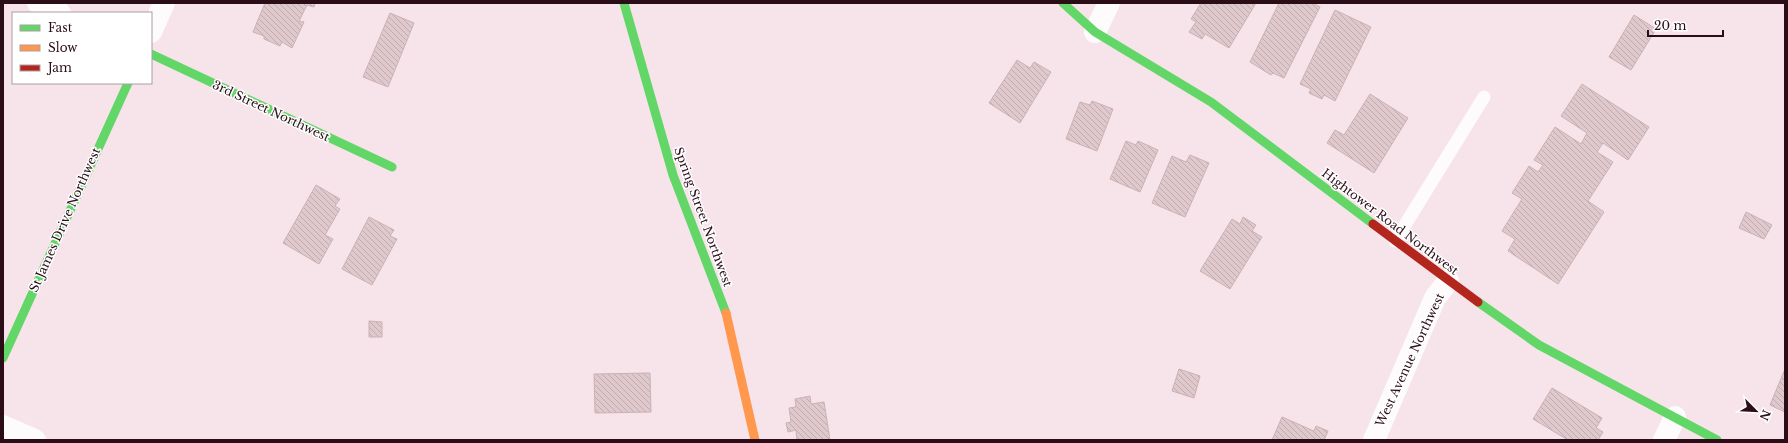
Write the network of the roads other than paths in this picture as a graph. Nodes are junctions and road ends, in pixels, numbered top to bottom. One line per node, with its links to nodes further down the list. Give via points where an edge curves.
1 (38, 3): 6 (street)
2 (164, 3): 7 (street)
3 (624, 3): 19 (street, Spring Street Northwest, via 673,175 726,313)
4 (1063, 3): 8 (street, Hightower Road Northwest)
5 (1109, 3): 8 (street)
6 (58, 12)
7 (152, 30)
8 (1095, 32): 13 (street, Hightower Road Northwest, via 1211,102)
9 (152, 54): 12 (street, 3rd Street Northwest)
10 (128, 84): 15 (street, St James Drive Northwest)
11 (1484, 97): 13 (lane)
12 (392, 167)
13 (1395, 241): 14 (street, Hightower Road Northwest)
14 (1448, 281): 16 (street, Hightower Road Northwest, via 1539,345); 20 (street, West Avenue Northwest, via 1435,298)
15 (3, 358)
16 (1675, 417): 21 (street); 22 (street, Hightower Road Northwest)
17 (3, 426): 18 (street)
18 (35, 440)
19 (755, 440)
20 (1374, 440)
21 (1664, 440)
22 (1717, 440)

